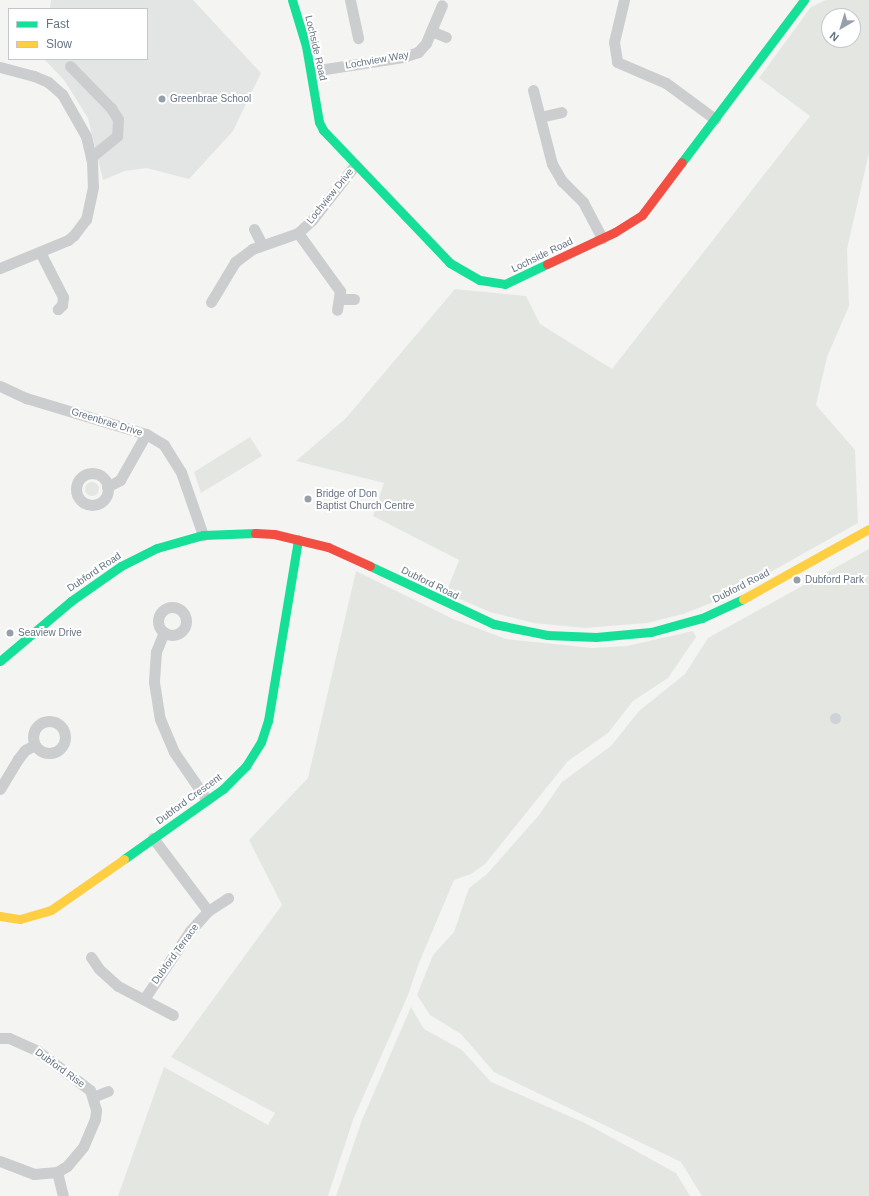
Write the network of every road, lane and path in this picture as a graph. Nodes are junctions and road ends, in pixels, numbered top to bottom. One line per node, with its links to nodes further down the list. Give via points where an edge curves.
1 (292, 0): 11 (street, Lochside Road, via 300,19)
2 (350, 0): 8 (street)
3 (624, 0): 15 (street, via 614,42 617,62 666,83)
4 (804, 0): 15 (street, Lochside Road)
5 (442, 5): 6 (street, Lochview Way)
6 (431, 30): 7 (street); 11 (street, Lochview Way, via 422,49 414,53)
7 (446, 36)
8 (358, 38)
9 (70, 66): 16 (street, via 111,108 118,119 117,136)
10 (0, 68): 16 (street, via 34,76 48,82 62,94 82,126)
11 (312, 71): 17 (street, Lochside Road, via 318,122)
12 (533, 90): 14 (street)
13 (561, 112): 14 (street)
14 (540, 117): 20 (street, via 556,174 583,202)
15 (715, 118): 20 (street, Lochside Road, via 651,205 630,224)
16 (92, 156): 22 (street, via 93,187 86,218 68,240)
17 (356, 165): 19 (street, Lochview Drive, via 312,220); 20 (street, Lochside Road, via 450,263 480,280 505,284)
18 (254, 229): 21 (street)
19 (298, 233): 21 (street, Lochview Drive); 24 (street, via 340,291 338,304)
20 (602, 238)
21 (262, 245): 25 (street, Lochview Drive, via 235,262)
22 (40, 252): 23 (street); 26 (street, via 63,297 62,305)
23 (0, 268)
24 (354, 299)
25 (211, 302)
26 (58, 309)
27 (0, 386): 28 (street, Greenbrae Drive, via 26,398)
28 (146, 434): 29 (street, via 120,480); 31 (street, Greenbrae Drive, via 164,445 181,472)
29 (107, 487)
30 (869, 529): 32 (street, Dubford Road, via 728,607 702,618 651,632 602,637 547,635 494,624 352,557)
31 (203, 535): 32 (street, Dubford Road, via 244,532); 34 (street, Dubford Road, via 157,548 121,566 77,596)
32 (298, 539): 37 (street, Dubford Crescent, via 268,721 261,742 238,776)
33 (164, 632): 37 (street, via 156,652 154,682 160,719 174,752)
34 (0, 661)
35 (35, 745): 36 (street, via 25,750)
36 (0, 789)
37 (207, 800): 38 (street, Dubford Crescent)
38 (153, 838): 40 (street); 41 (street, Dubford Crescent, via 51,910 20,919)
39 (228, 898): 40 (street, Dubford Terrace)
40 (208, 911): 45 (street, Dubford Terrace, via 175,951)
41 (0, 916)
42 (91, 957): 43 (street)
43 (99, 969): 44 (street); 45 (street, via 118,986)
44 (91, 977)
45 (144, 999): 46 (street)
46 (173, 1015)
47 (0, 1038): 49 (street, Dubford Rise, via 9,1038 36,1050 78,1081)
48 (108, 1091): 49 (street, Dubford Rise)
49 (94, 1097): 51 (street, Dubford Rise, via 95,1118 88,1136 75,1157)
50 (0, 1161): 51 (street, via 34,1174)
51 (57, 1172): 52 (street)
52 (63, 1196)

